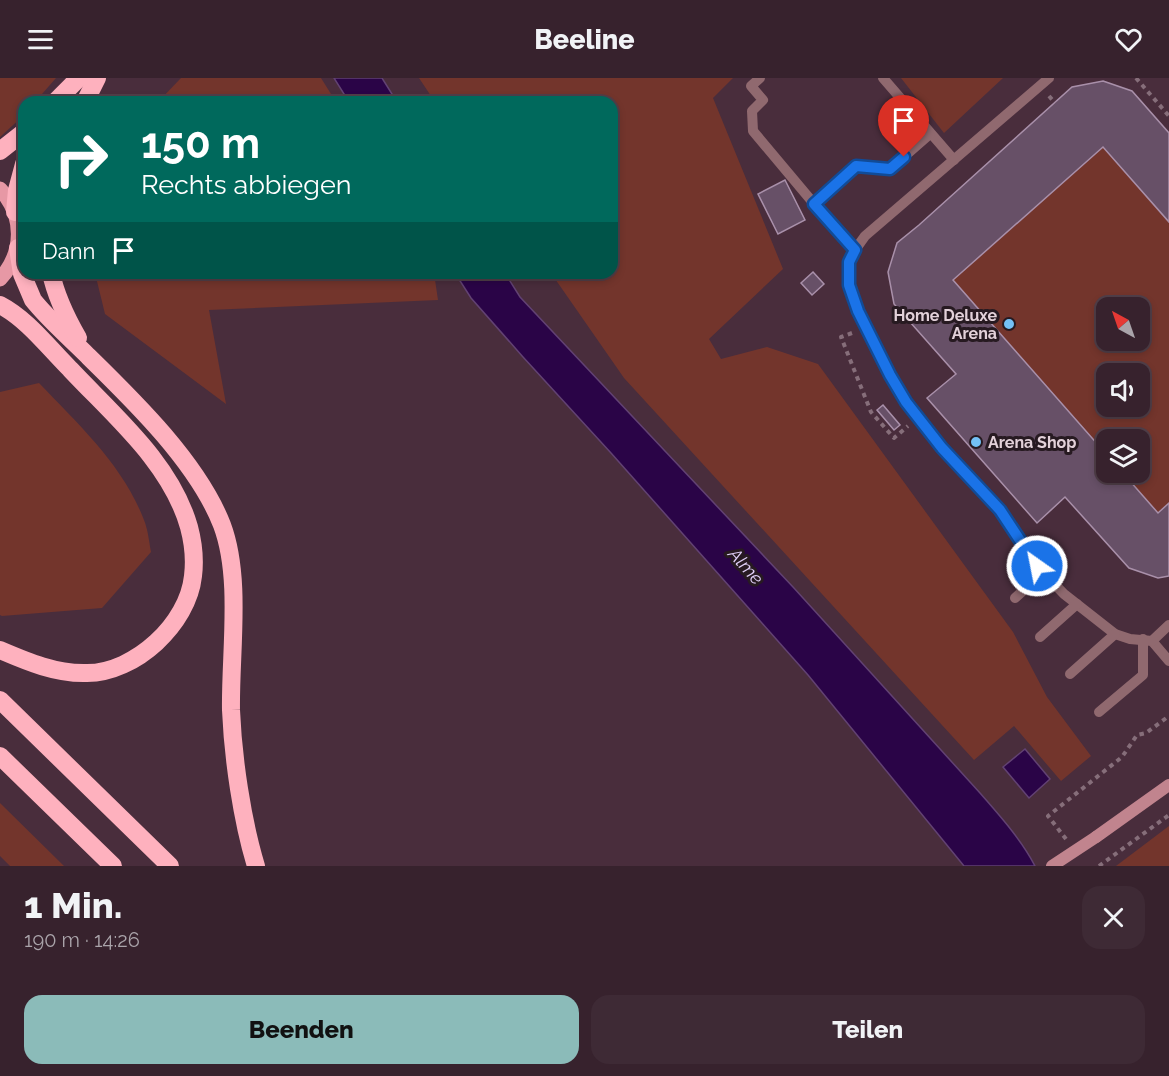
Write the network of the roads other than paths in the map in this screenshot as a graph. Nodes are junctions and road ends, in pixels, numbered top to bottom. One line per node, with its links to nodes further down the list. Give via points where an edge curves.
1 (97, 78): 8 (highway)
2 (760, 78): 15 (lane, via 751,86 764,100 752,111 753,131)
3 (883, 78): 9 (lane)
4 (1049, 78): 12 (lane)
5 (76, 81): 6 (highway); 7 (highway)
6 (62, 96)
7 (66, 96)
8 (88, 96)
9 (930, 134): 12 (lane); 15 (lane, via 890,169 856,166)
10 (18, 137): 11 (highway)
11 (0, 151)
12 (954, 160): 19 (lane)
13 (18, 186): 16 (highway)
14 (0, 189): 16 (main road)
15 (814, 204): 19 (lane)
16 (15, 212): 17 (main road)
17 (18, 226)
18 (18, 248): 20 (main road)
19 (855, 250): 25 (lane, via 849,262 849,285 890,375 942,448 1000,510)
20 (0, 279)
21 (23, 279): 24 (highway, via 33,300)
22 (52, 279): 24 (highway, via 65,315)
23 (0, 305): 32 (highway, via 33,331 161,470 177,496 193,548 193,577 186,602 170,627 141,654 121,665 105,671 73,673)
24 (89, 358): 41 (highway, via 176,451 222,525 233,581 234,746)
25 (1043, 573): 26 (lane); 27 (lane)
26 (1015, 598)
27 (1077, 604): 29 (lane); 30 (lane)
28 (1169, 626): 31 (lane)
29 (1115, 634): 31 (lane); 34 (lane)
30 (1040, 637)
31 (1148, 640): 33 (lane); 36 (lane, via 1143,675)
32 (0, 650)
33 (1169, 661)
34 (1070, 674)
35 (0, 700): 40 (highway)
36 (1099, 712)
37 (0, 756): 39 (highway)
38 (1169, 785): 42 (street, bridge)
39 (113, 866)
40 (170, 866)
41 (256, 866)
42 (1052, 866)

